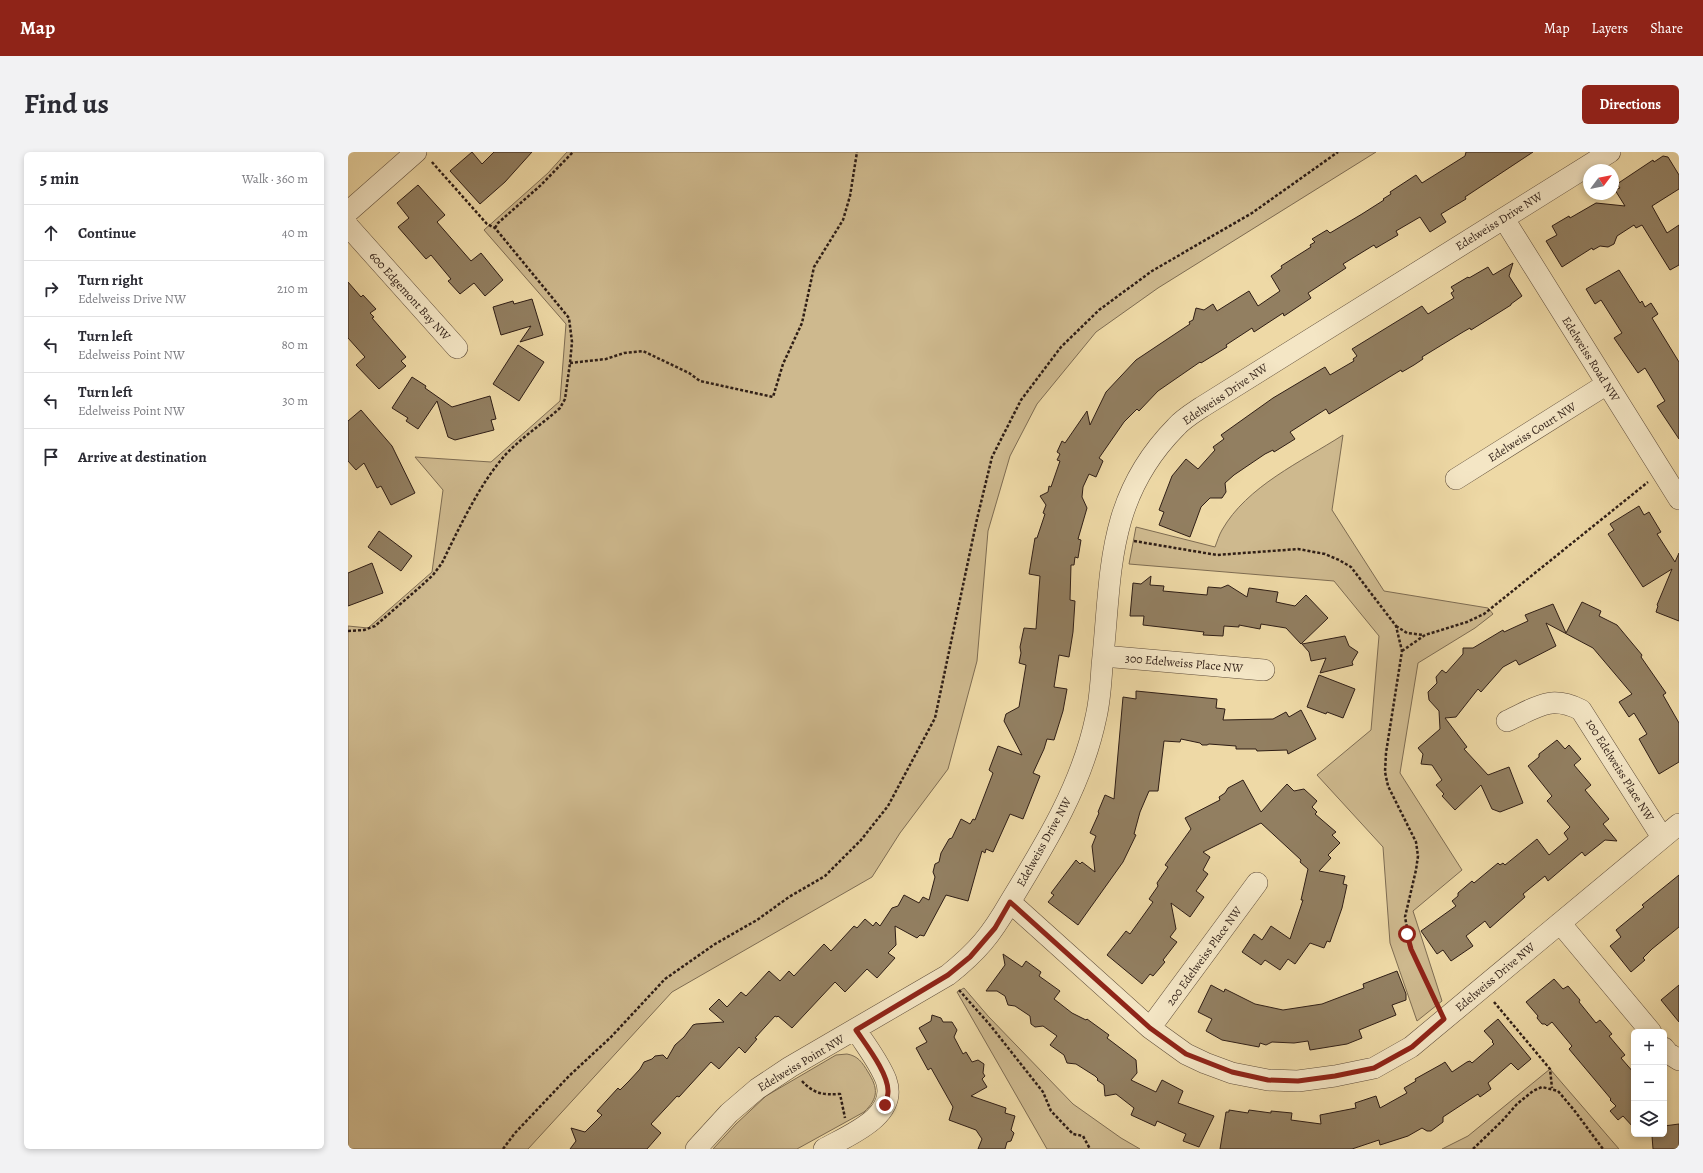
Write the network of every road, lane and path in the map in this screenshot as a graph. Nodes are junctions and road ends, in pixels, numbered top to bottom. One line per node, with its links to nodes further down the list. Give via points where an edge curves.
1 (573, 152): 9 (path)
2 (857, 152): 11 (path, via 844,220 814,267 802,323 783,364 773,397 700,381 643,351 624,352 606,359)
3 (1338, 152): 40 (path, via 1252,213 1152,271 1099,310 1061,347 1021,400 992,457 935,718 888,806 862,840 825,876 665,978 611,1037 569,1076)
4 (1610, 152): 7 (street, Edelweiss Drive NW)
5 (423, 155): 6 (street); 9 (path, via 487,224)
6 (348, 212)
7 (1504, 219): 12 (street, Edelweiss Road NW); 16 (street, Edelweiss Drive NW, via 1269,364 1176,427 1148,460 1133,486)
8 (348, 226): 10 (street, 600 Edgemont Bay NW)
9 (495, 228): 11 (path, via 570,318)
10 (457, 348)
11 (570, 363): 18 (path, via 565,399 560,408 513,447 497,465 433,575 375,626)
12 (1607, 384): 13 (street, Edelweiss Road NW); 14 (street, Edelweiss Court NW)
13 (1662, 471): 15 (street, Edelweiss Road NW); 19 (path, via 1490,611 1467,622)
14 (1456, 479)
15 (1679, 499)
16 (1116, 535): 17 (path, via 1134,541 1217,554 1298,548 1325,554 1351,567); 21 (street, Edelweiss Drive NW, via 1110,572)
17 (1396, 626): 19 (path, via 1407,633); 20 (path)
18 (348, 631)
19 (1425, 635): 20 (path)
20 (1402, 650): 31 (path, via 1385,772 1388,786 1416,842 1418,856 1405,917 1407,934 1411,949)
21 (1103, 656): 22 (street, 300 Edelweiss Place NW); 27 (street, Edelweiss Drive NW, via 1096,717 1088,749 1065,807)
22 (1264, 670)
23 (1507, 721): 25 (street, 100 Edelweiss Place NW, via 1549,702 1561,702 1581,710)
24 (1679, 824): 25 (street, Edelweiss Drive NW)
25 (1662, 838): 28 (street, Edelweiss Drive NW)
26 (1257, 883): 32 (street, 200 Edelweiss Place NW)
27 (1010, 902): 29 (street, Edelweiss Point NW, via 981,946); 32 (street, Edelweiss Drive NW)
28 (1560, 923): 30 (street, Edelweiss Drive NW); 33 (street)
29 (948, 975): 34 (street, Edelweiss Point NW); 43 (path, via 1043,1092 1051,1112 1072,1134 1083,1136)
30 (1482, 988): 31 (street, Edelweiss Drive NW); 38 (path, via 1550,1069)
31 (1444, 1019): 32 (street, Edelweiss Drive NW, via 1412,1047 1374,1068 1298,1081 1268,1080 1232,1072 1186,1054)
32 (1150, 1028)
33 (1648, 1029)
34 (856, 1030): 37 (street, Edelweiss Point NW); 39 (street, Edelweiss Point NW, via 881,1070 888,1092 880,1115)
35 (1667, 1052): 36 (street)
36 (1679, 1060)
37 (790, 1067): 39 (path, via 814,1092 826,1095 840,1094); 41 (street, Edelweiss Point NW, via 757,1089 729,1113)
38 (1552, 1089): 44 (path, via 1542,1087 1533,1091); 45 (path, via 1558,1091)
39 (848, 1135): 42 (street, Edelweiss Point NW)
40 (503, 1149)
41 (696, 1149)
42 (824, 1149)
43 (1090, 1149)
44 (1473, 1149)
45 (1603, 1149)

